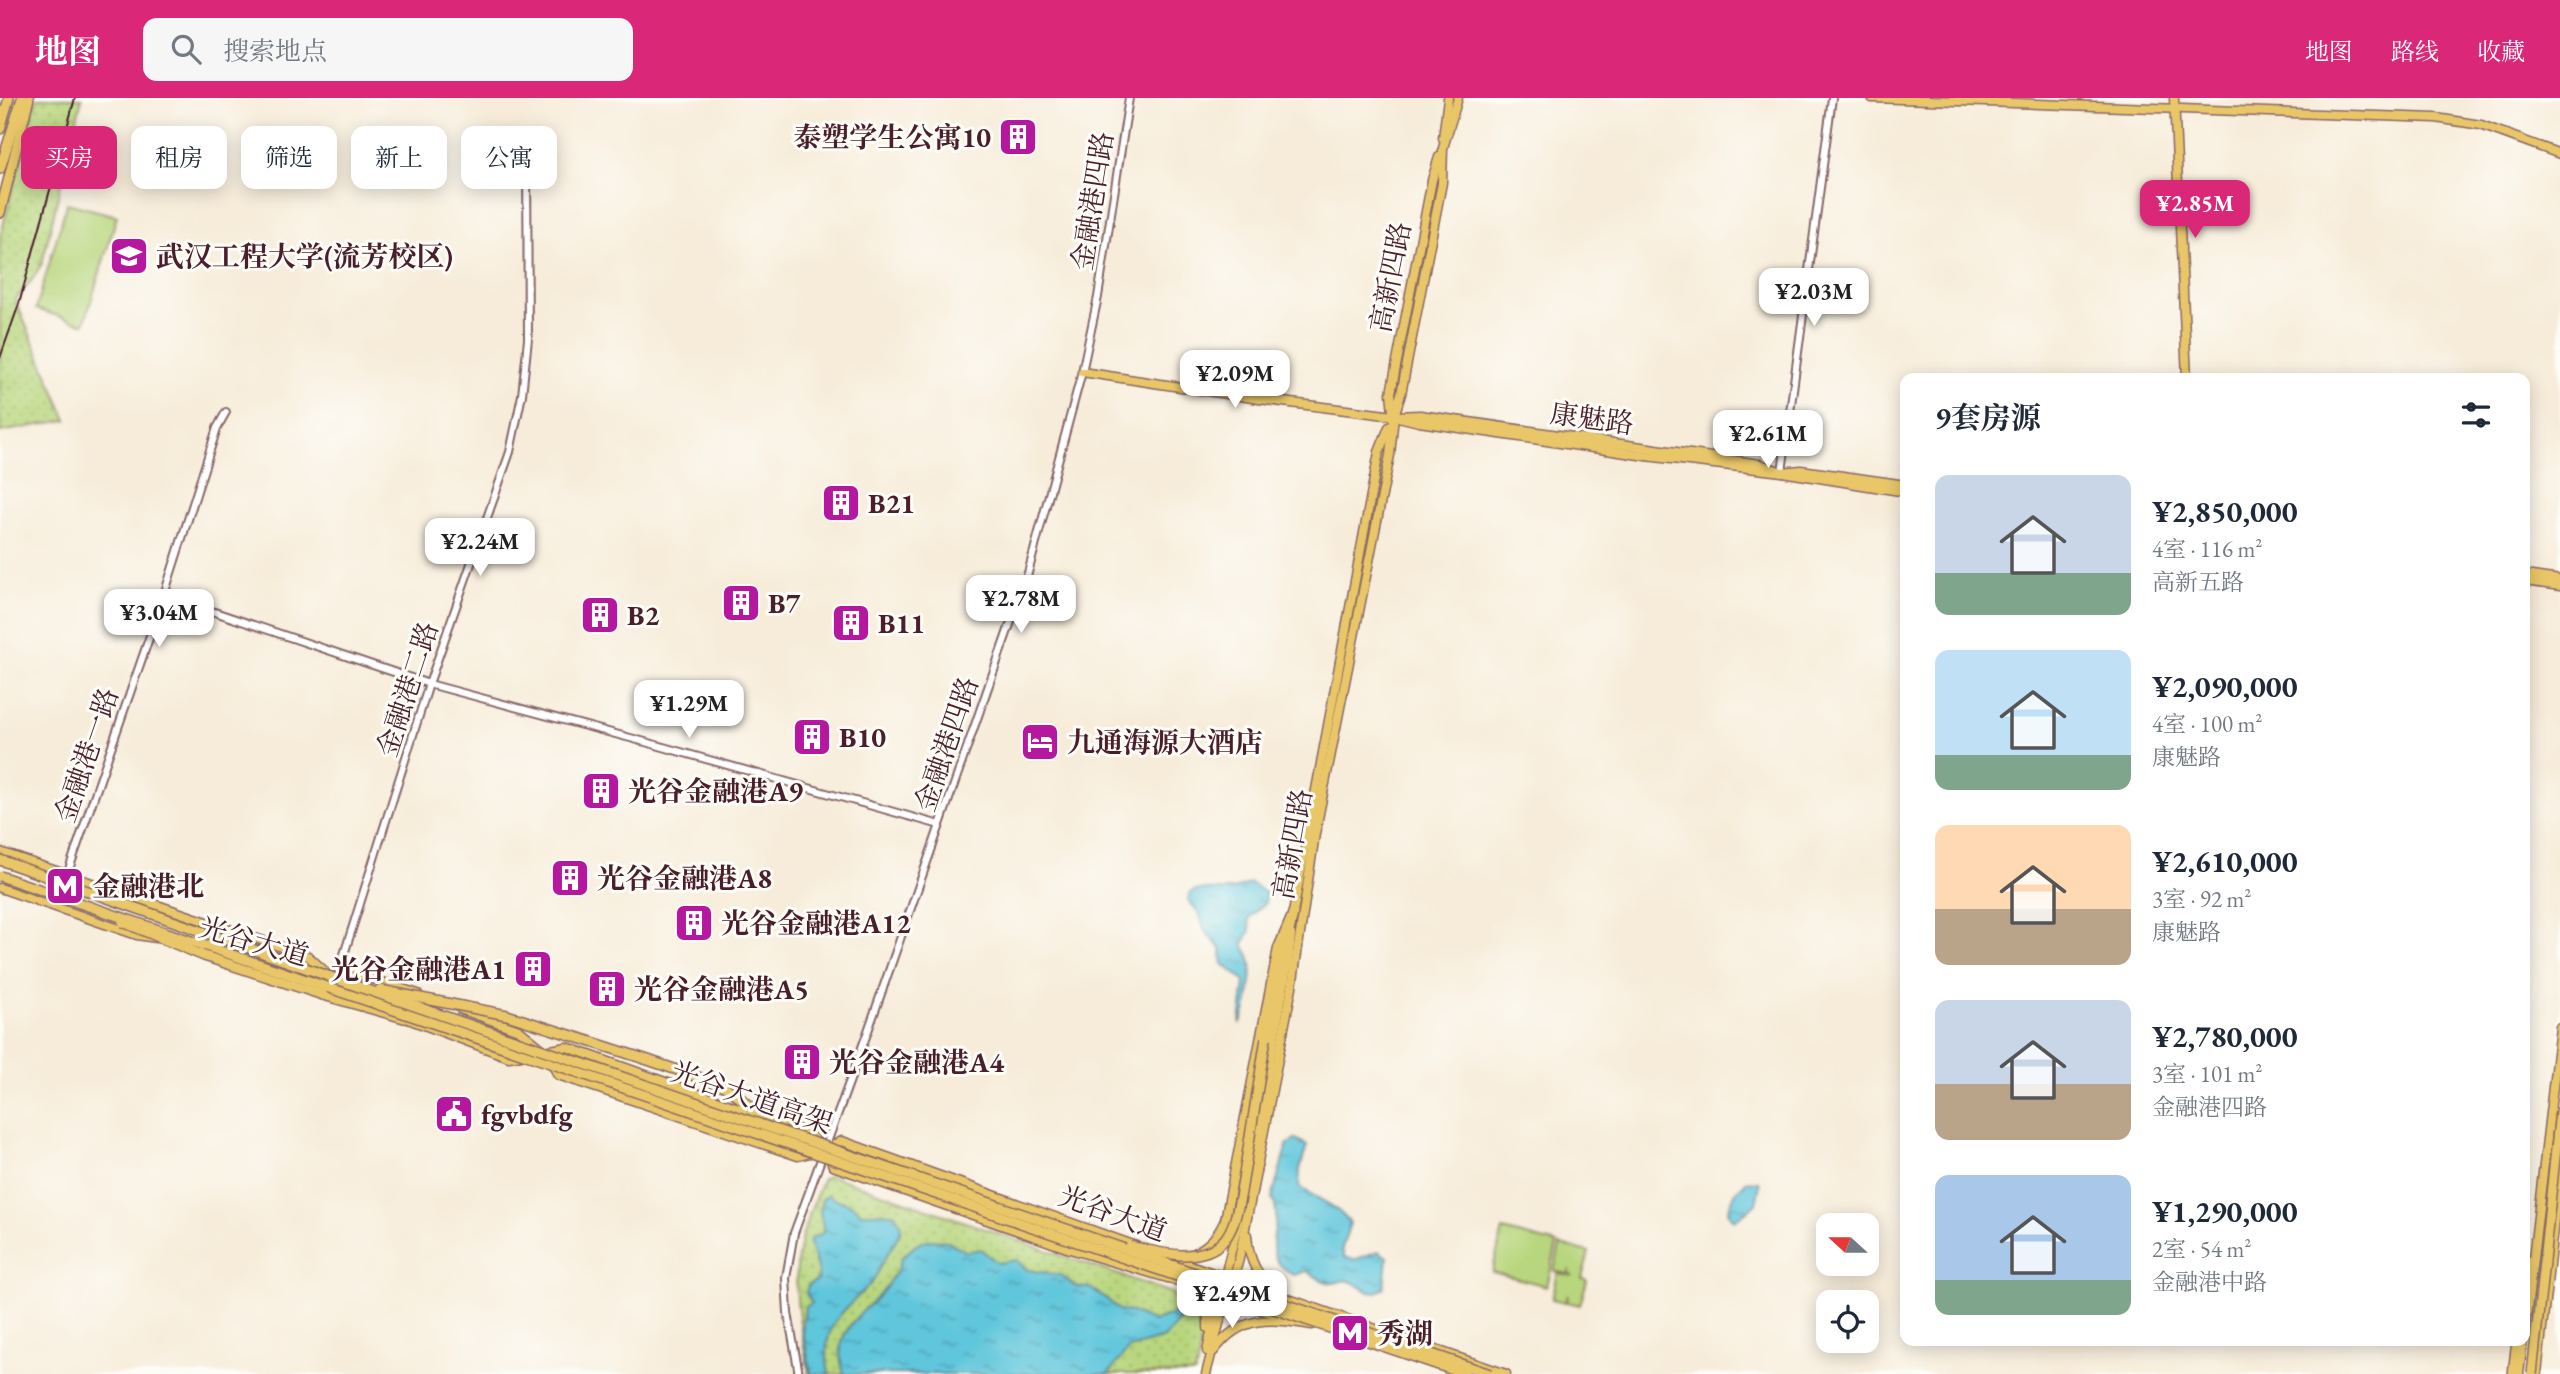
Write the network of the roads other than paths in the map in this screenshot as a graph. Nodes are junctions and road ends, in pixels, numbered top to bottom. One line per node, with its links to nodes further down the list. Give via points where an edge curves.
1 (9, 98): 11 (highway)
2 (22, 98): 14 (highway)
3 (29, 98): 16 (highway)
4 (1129, 98): 17 (street, 金融港四路)
5 (1448, 98): 12 (main road, 高新四路)
6 (1458, 98): 12 (main road, 高新四路)
7 (1832, 98): 21 (street)
8 (1872, 98): 10 (main road)
9 (2005, 98): 10 (main road)
10 (2174, 103): 13 (main road, via 2436,114 2482,121); 18 (main road)
11 (0, 129)
12 (1443, 148): 20 (main road, 高新四路, via 1432,180 1391,393)
13 (2560, 152)
14 (0, 169)
15 (527, 189): 29 (street, 金融港二路, via 528,339 522,395 510,452)
16 (0, 213)
17 (1082, 372): 20 (main road, 康魅路); 30 (street, 金融港四路, via 1028,573)
18 (2188, 373)
19 (226, 412): 28 (street, 金融港一路)
20 (1394, 416): 21 (main road, 康魅路, via 1420,415 1760,464); 37 (main road, 高新四路, via 1380,452); 49 (main road, 高新四路)
21 (1782, 472): 22 (main road, 康魅路, via 1801,470); 23 (main road, 康魅路)
22 (1900, 484)
23 (1900, 491)
24 (2530, 576): 25 (main road)
25 (2560, 580)
26 (2530, 582): 27 (main road)
27 (2560, 586)
28 (164, 595): 29 (street); 33 (street, 金融港一路)
29 (429, 684): 30 (street); 38 (street, 金融港二路)
30 (940, 825): 45 (street, 金融港四路)
31 (0, 852): 33 (main road, 光谷大道)
32 (0, 860): 39 (highway, 光谷大道高架, bridge)
33 (67, 875): 38 (main road, 光谷大道, via 308,956)
34 (0, 876): 36 (highway, 光谷大道高架, bridge)
35 (0, 888): 38 (main road, 光谷大道, via 137,935 185,944 300,982)
36 (97, 908): 40 (highway, bridge, via 204,956); 66 (highway, 光谷大道高架, bridge)
37 (1293, 913): 50 (highway, bridge, via 1266,1038 1241,1192 1225,1238 1215,1247 1188,1255); 51 (main road, 高新四路, via 1278,947 1225,1220 1210,1244 1197,1251); 52 (main road, 高新四路, via 1288,964)
38 (336, 982): 40 (main road, 光谷大道, via 353,999); 42 (main road, 光谷大道, via 361,975 519,1030)
39 (362, 988): 44 (highway, bridge, via 508,1015 724,1086); 50 (highway, 光谷大道高架, bridge)
40 (404, 1018): 42 (main road, 光谷大道, via 509,1058)
41 (2560, 1027): 46 (main road)
42 (545, 1051): 44 (main road, 光谷大道, via 567,1047); 45 (main road, 光谷大道, via 558,1075 798,1156)
43 (2560, 1111): 59 (highway, bridge)
44 (764, 1116): 45 (main road, 光谷大道, via 806,1132)
45 (826, 1149): 51 (main road, 光谷大道, via 842,1141); 54 (main road, 光谷大道, via 833,1167); 63 (street, 金融港四路, via 794,1233 786,1279)
46 (2544, 1153): 47 (street); 53 (main road)
47 (2560, 1154)
48 (2560, 1166): 72 (main road)
49 (1247, 1219): 52 (main road, 高新四路); 57 (main road, via 1257,1273 1278,1294)
50 (1078, 1233): 67 (highway, 光谷大道高架, bridge)
51 (1148, 1251): 52 (main road, 光谷大道)
52 (1229, 1279): 55 (main road); 56 (main road); 57 (main road, 光谷大道)
53 (2530, 1281)
54 (1181, 1282): 55 (main road, 光谷大道); 62 (main road, via 1203,1304 1208,1321)
55 (1218, 1297): 56 (main road, 光谷大道); 62 (main road)
56 (1228, 1300): 58 (main road, 光谷大道); 62 (main road)
57 (1298, 1303): 68 (main road, 光谷大道)
58 (1312, 1325): 62 (main road, via 1252,1321 1222,1339); 65 (main road, 光谷大道)
59 (2537, 1325): 71 (highway, bridge); 72 (highway, bridge)
60 (2516, 1346): 69 (highway)
61 (2523, 1346): 70 (main road)
62 (1206, 1362): 64 (main road)
63 (799, 1374)
64 (1204, 1374)
65 (1456, 1374)
66 (1465, 1374)
67 (1490, 1374)
68 (1506, 1374)
69 (2513, 1374)
70 (2519, 1374)
71 (2532, 1374)
72 (2538, 1374)

